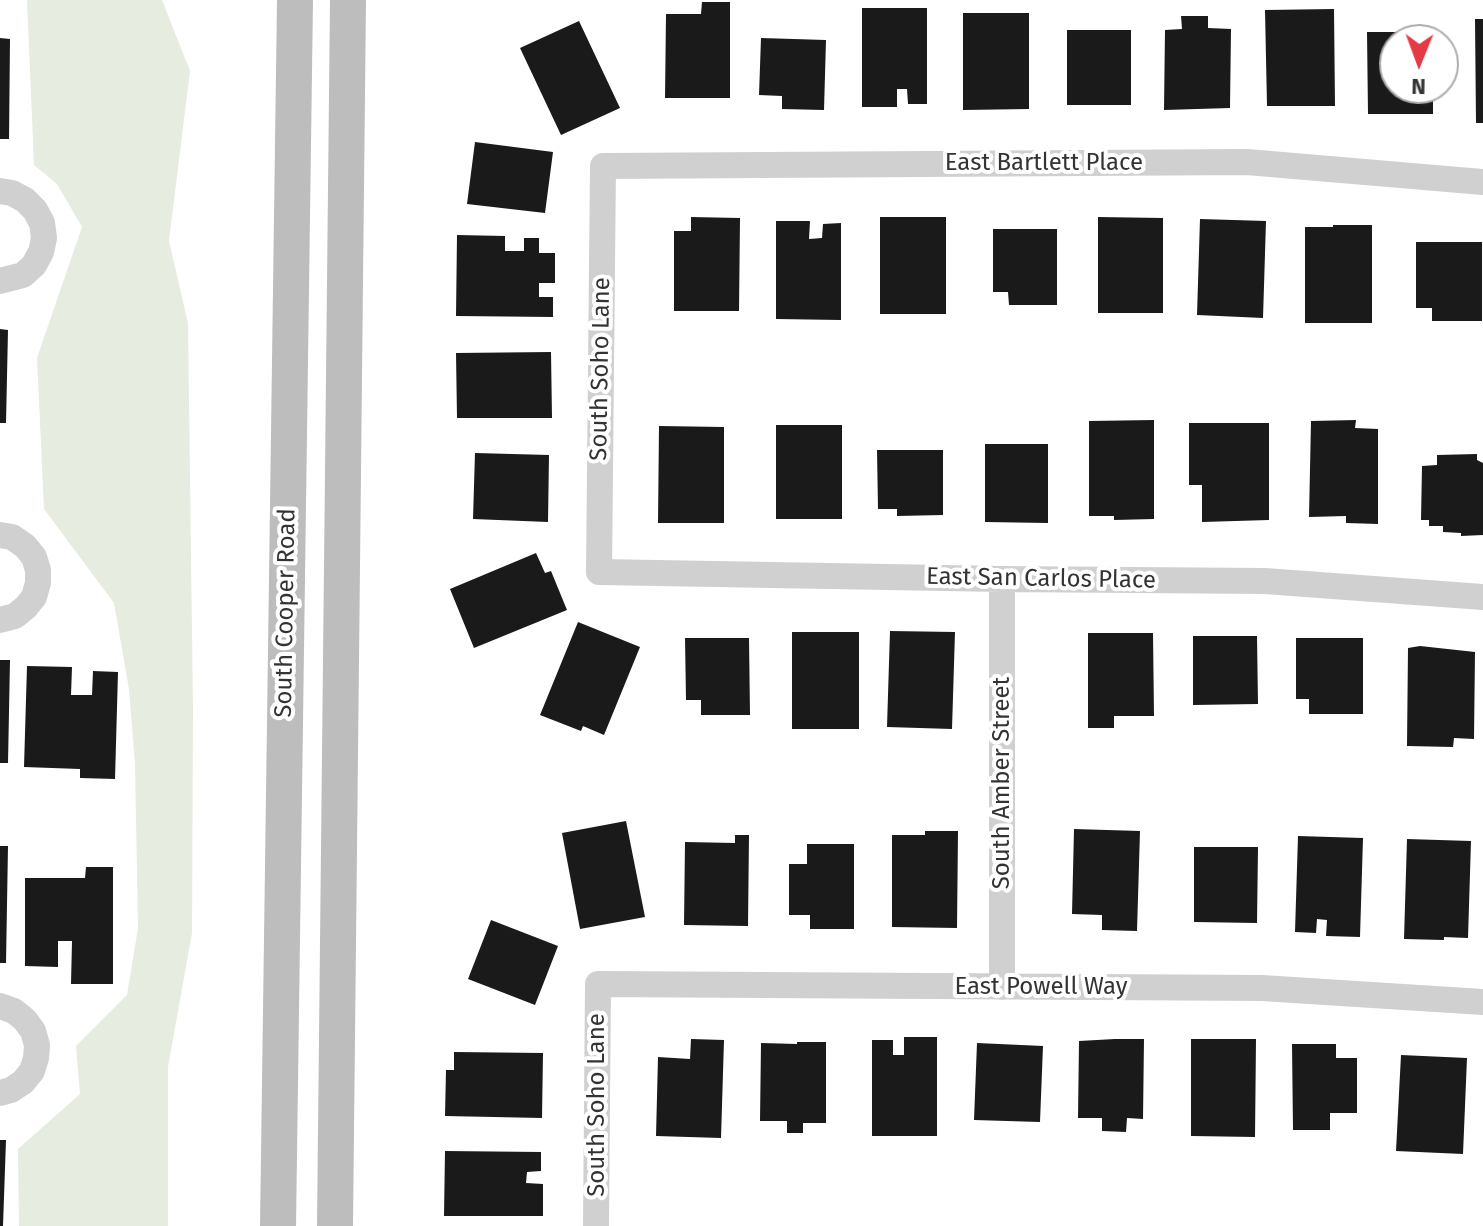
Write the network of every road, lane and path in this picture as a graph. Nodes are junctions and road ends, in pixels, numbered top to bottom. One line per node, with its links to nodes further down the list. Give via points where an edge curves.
1 (295, 0): 17 (main road, South Cooper Road)
2 (348, 0): 18 (main road)
3 (603, 166): 4 (street, East Bartlett Place, via 1247,162); 8 (street, South Soho Lane)
4 (1483, 182)
5 (0, 191): 6 (street, via 25,200 35,210 44,238 34,265 23,275)
6 (0, 281)
7 (0, 535): 11 (street, via 12,537 34,557 38,583 26,607)
8 (599, 572): 9 (street, East San Carlos Place)
9 (1002, 579): 10 (street, East San Carlos Place, via 1265,581); 13 (street, South Amber Street)
10 (1483, 597)
11 (0, 620)
12 (598, 984): 13 (street, East Powell Way); 19 (street, South Soho Lane)
13 (1002, 987): 14 (street, East Powell Way, via 1262,988)
14 (1483, 1002)
15 (0, 1006): 16 (street, via 25,1020 37,1045 32,1071)
16 (0, 1093)
17 (278, 1226)
18 (335, 1226)
19 (596, 1226)

